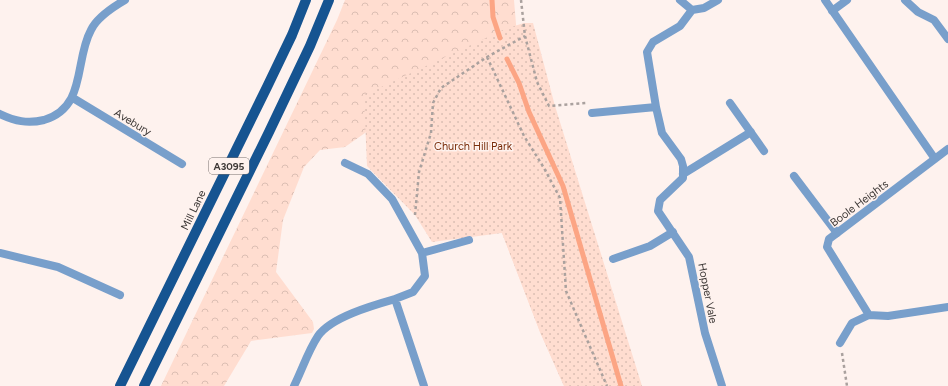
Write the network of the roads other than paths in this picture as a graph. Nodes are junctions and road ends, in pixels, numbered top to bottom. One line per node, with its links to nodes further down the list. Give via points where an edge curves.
1 (125, 0): 12 (street, via 111,8 91,29)
2 (306, 0): 36 (main road, Mill Lane / A3095, via 267,87)
3 (329, 0): 37 (main road, A3095, via 269,132)
4 (680, 0): 9 (street)
5 (718, 0): 9 (street, via 704,8)
6 (825, 0): 10 (street)
7 (847, 0): 10 (street)
8 (905, 0): 11 (street, via 918,12 934,20)
9 (692, 10): 14 (street, via 680,26 653,42 648,52)
10 (832, 11): 20 (street)
11 (948, 39)
12 (73, 98): 16 (street, via 52,117 35,122 15,122); 22 (street, Avebury)
13 (730, 103): 17 (street)
14 (656, 107): 15 (street); 23 (street, via 662,133 681,159)
15 (592, 113)
16 (0, 114)
17 (751, 132): 19 (street); 23 (street, Hopper Vale)
18 (948, 149): 20 (street, Boole Heights)
19 (764, 151)
20 (935, 159): 26 (street, Boole Heights)
21 (345, 163): 29 (street, via 368,174 392,199)
22 (182, 164)
23 (683, 174): 25 (street, Hopper Vale, via 680,183 658,203 660,216)
24 (794, 176): 26 (street)
25 (673, 232): 30 (street, via 650,246); 40 (street, Hopper Vale, via 693,266 705,334)
26 (837, 233): 34 (street, Boole Heights, via 829,240 828,252)
27 (469, 240): 29 (street)
28 (0, 253): 31 (street, via 58,267)
29 (422, 253): 32 (street, via 425,276 413,292)
30 (613, 259)
31 (120, 295)
32 (395, 299): 38 (street, via 362,308 329,326 319,335); 39 (street)
33 (948, 307): 34 (street, via 888,316)
34 (869, 315): 35 (street, via 852,323)
35 (840, 343)
36 (120, 386)
37 (144, 386)
38 (294, 386)
39 (424, 386)
40 (722, 386)

